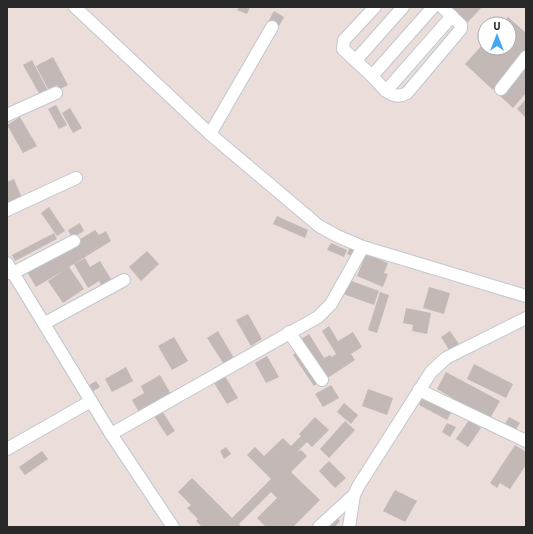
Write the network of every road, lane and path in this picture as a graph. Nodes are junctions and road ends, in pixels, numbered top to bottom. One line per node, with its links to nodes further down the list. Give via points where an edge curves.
1 (75, 7): 15 (street)
2 (375, 7): 9 (street, via 344,40 344,48)
3 (403, 7): 9 (street)
4 (433, 7): 10 (street)
5 (442, 7): 6 (street)
6 (452, 16): 12 (street); 12 (street, via 461,25 461,29 407,93 401,97)
7 (272, 27): 15 (street)
8 (526, 57): 11 (street)
9 (356, 60): 10 (street)
10 (372, 76): 12 (street)
11 (501, 89)
12 (386, 91)
13 (56, 93): 14 (street)
14 (7, 115)
15 (210, 134): 19 (street, via 320,226)
16 (76, 178): 17 (street)
17 (7, 210)
18 (74, 241): 20 (street)
19 (363, 247): 22 (street); 25 (street, via 331,304 318,317)
20 (9, 270): 24 (street)
21 (124, 280): 24 (street)
22 (526, 296)
23 (526, 318): 27 (street, via 446,358 431,372)
24 (45, 324): 28 (street)
25 (290, 332): 26 (street); 29 (street)
26 (322, 380)
27 (419, 390): 30 (street); 32 (street)
28 (91, 401): 29 (street); 31 (street)
29 (111, 434): 33 (street)
30 (526, 441)
31 (7, 449)
32 (354, 495): 34 (street); 35 (street)
33 (173, 527)
34 (319, 527)
35 (349, 527)

